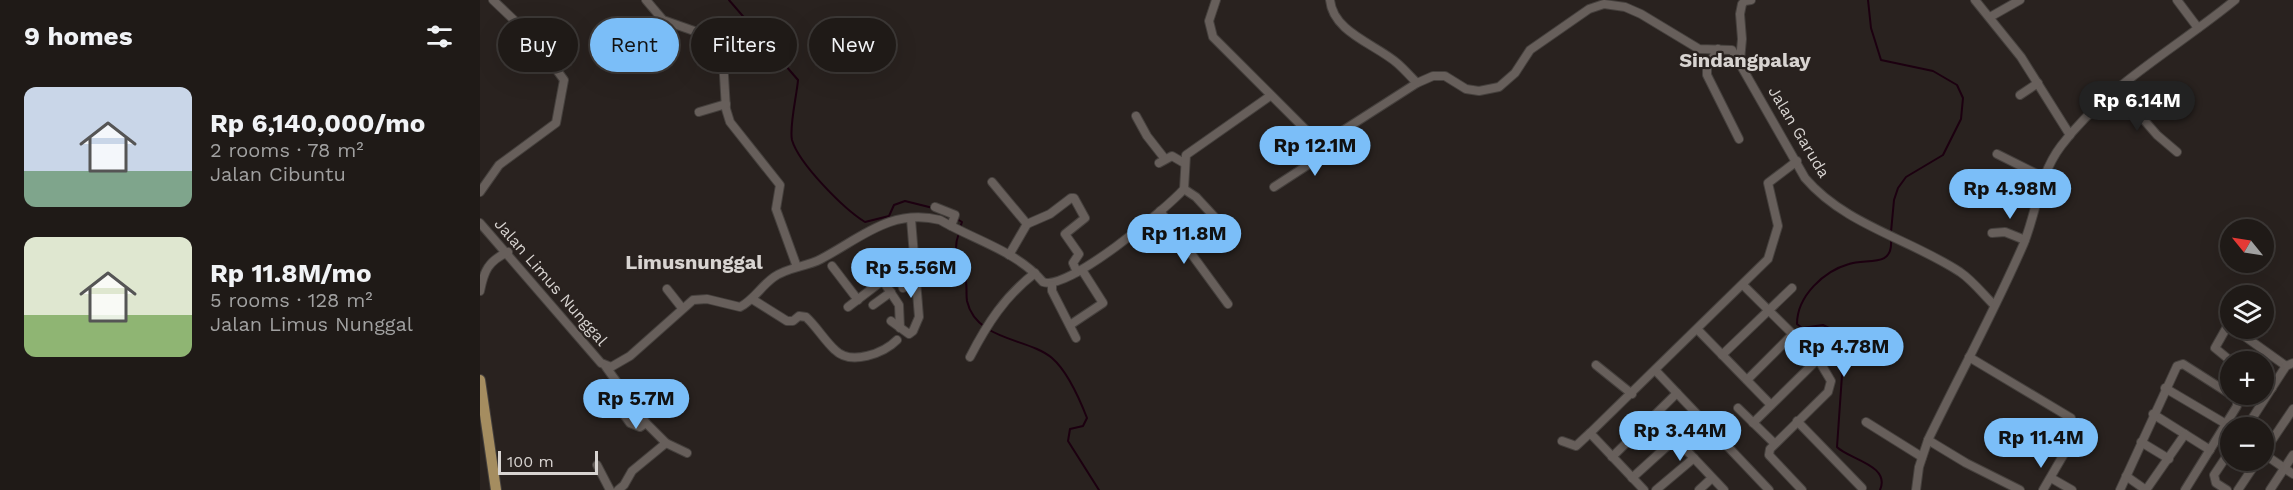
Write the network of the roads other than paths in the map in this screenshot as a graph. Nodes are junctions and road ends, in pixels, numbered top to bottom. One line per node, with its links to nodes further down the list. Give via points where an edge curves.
1 (493, 0): 33 (street, via 535,40 564,80 555,123 499,165)
2 (646, 0): 19 (street, via 663,20 691,29 716,49 724,61)
3 (1216, 0): 18 (street, via 1209,32)
4 (1330, 0): 14 (street, via 1331,11 1341,24 1398,63)
5 (1751, 0): 13 (street, via 1742,4 1740,14)
6 (1975, 0): 10 (street)
7 (2020, 0): 10 (street)
8 (2177, 0): 11 (street)
9 (2235, 0): 11 (street)
10 (1990, 17): 15 (street)
11 (2198, 28): 16 (street)
12 (1718, 49): 13 (street, via 1731,49); 14 (street, via 1699,49 1641,14 1604,4 1589,9 1530,50 1515,74 1499,87 1466,89 1441,75); 23 (street, via 1706,71)
13 (1740, 61): 27 (street, Jalan Garuda)
14 (1417, 83): 24 (street)
15 (2038, 84): 17 (street); 22 (street)
16 (2118, 90): 22 (street); 25 (street)
17 (2020, 95)
18 (1270, 96): 24 (street, via 1312,136); 28 (street, via 1190,151)
19 (726, 104): 20 (street); 47 (street, via 730,122 780,184 776,209)
20 (699, 112)
21 (1136, 116): 28 (street, via 1162,161 1173,156)
22 (2070, 135): 29 (street)
23 (1739, 139)
24 (1330, 142): 31 (street, via 1314,161)
25 (2177, 152)
26 (1997, 154): 29 (street)
27 (1797, 161): 53 (street, via 1768,183 1778,218 1776,238 1768,259); 62 (street, Jalan Garuda, via 1805,178 1827,200 1960,273)
28 (1184, 163): 32 (street)
29 (2043, 177): 42 (street)
30 (992, 182): 39 (street)
31 (1274, 187)
32 (1184, 189): 35 (street); 41 (street)
33 (480, 192)
34 (935, 207): 37 (street)
35 (1160, 211): 49 (street); 61 (street)
36 (911, 219): 37 (street, via 929,217); 45 (street); 47 (street, via 870,228 821,259)
37 (953, 222): 44 (street)
38 (480, 223): 43 (street, Jalan Limus Nunggal)
39 (1027, 224): 44 (street); 49 (street, via 1074,198 1085,218 1065,234 1079,254 1073,263)
40 (1992, 233): 42 (street, via 2001,231)
41 (1234, 238)
42 (2025, 240): 62 (street)
43 (508, 252): 57 (street, via 488,265); 83 (street, Jalan Limus Nunggal)
44 (1009, 255): 50 (street)
45 (912, 258): 48 (street); 69 (street, via 919,317 911,333)
46 (832, 266): 60 (street)
47 (797, 267): 59 (street, via 773,277)
48 (898, 269): 51 (street); 55 (street)
49 (1080, 271): 52 (street); 68 (street, via 1103,303)
50 (1035, 273): 52 (street); 78 (street, via 994,315)
51 (883, 280): 58 (street); 60 (street)
52 (1052, 285): 68 (street)
53 (1743, 285): 66 (street); 70 (street)
54 (667, 288): 65 (street)
55 (903, 288)
56 (1792, 288): 66 (street)
57 (480, 291)
58 (891, 292): 63 (street); 69 (street, via 899,305)
59 (752, 299): 65 (street, Jalan Limus Nunggal, via 735,308 698,299); 75 (street, via 787,321 806,317 835,351 843,354 877,354)
60 (858, 300): 64 (street)
61 (1228, 304)
62 (1994, 304): 79 (street)
63 (873, 305)
64 (848, 307)
65 (682, 308): 83 (street, Jalan Limus Nunggal, via 630,356)
66 (1769, 310): 71 (street); 77 (street)
67 (891, 321): 69 (street)
68 (1070, 326): 72 (street)
69 (900, 328)
70 (1698, 330): 77 (street); 84 (street)
71 (1792, 334): 80 (street); 86 (street)
72 (1076, 338)
73 (2220, 339): 76 (street, via 2215,348)
74 (2250, 339): 81 (street)
75 (897, 340)
76 (2220, 352)
77 (1722, 355): 86 (street)
78 (970, 357)
79 (1969, 357): 109 (street); 130 (street, via 2071,418 2076,435)
80 (1818, 359): 93 (street); 99 (street, via 1828,374 1830,388)
81 (2290, 364): 87 (street)
82 (1596, 365): 91 (street)
83 (606, 367): 101 (street)
84 (1656, 371): 90 (street); 91 (street)
85 (480, 380): 134 (main road)
86 (1747, 380): 93 (street)
87 (2274, 385)
88 (2165, 388): 89 (street, via 2180,364); 96 (street); 98 (street)
89 (2220, 388)
90 (1677, 393): 97 (street); 141 (street)
91 (1632, 394): 104 (street)
92 (616, 404): 101 (street, via 634,425)
93 (1771, 405): 102 (street)
94 (1738, 408): 102 (street)
95 (2293, 409): 107 (street)
96 (2153, 414): 105 (street); 111 (street)
97 (1655, 417): 108 (street); 117 (street)
98 (2220, 420)
99 (1797, 421): 113 (street); 131 (street)
100 (1866, 422): 118 (street)
101 (646, 423): 112 (street)
102 (1753, 423): 113 (street)
103 (480, 432): 133 (main road)
104 (1590, 433): 110 (street, via 1577,446); 117 (street)
105 (2185, 434): 114 (street); 120 (street)
106 (2220, 434): 114 (street)
107 (2274, 438)
108 (1675, 439): 119 (street); 128 (street)
109 (1928, 440): 118 (street); 144 (street)
110 (1562, 441)
111 (2141, 442): 120 (street); 127 (street)
112 (666, 443): 115 (street); 136 (street, via 632,471)
113 (1774, 443): 142 (street, via 1769,455)
114 (2210, 450): 132 (street)
115 (687, 453)
116 (2293, 455): 124 (street)
117 (1611, 457): 128 (street)
118 (1922, 457): 143 (street)
119 (1694, 458): 129 (street); 138 (street)
120 (2169, 459): 148 (street)
121 (2274, 460): 124 (street)
122 (597, 465): 135 (street)
123 (2220, 466): 149 (street, via 2214,475 2216,483)
124 (2284, 468): 126 (street); 151 (street)
125 (2251, 471): 150 (street)
126 (2293, 474)
127 (2126, 476): 147 (street); 148 (street)
128 (1632, 478): 137 (street)
129 (1712, 478): 139 (street); 140 (street)
130 (2051, 478): 145 (street); 146 (street)
131 (1862, 488)
132 (2189, 489)
133 (488, 490)
134 (496, 490)
135 (610, 490)
136 (618, 490)
137 (1644, 490)
138 (1656, 490)
139 (1699, 490)
140 (1724, 490)
141 (1769, 490)
142 (1803, 490)
143 (1916, 490)
144 (2020, 490)
145 (2043, 490)
146 (2072, 490)
147 (2120, 490)
148 (2146, 490)
149 (2227, 490)
150 (2238, 490)
151 (2270, 490)

